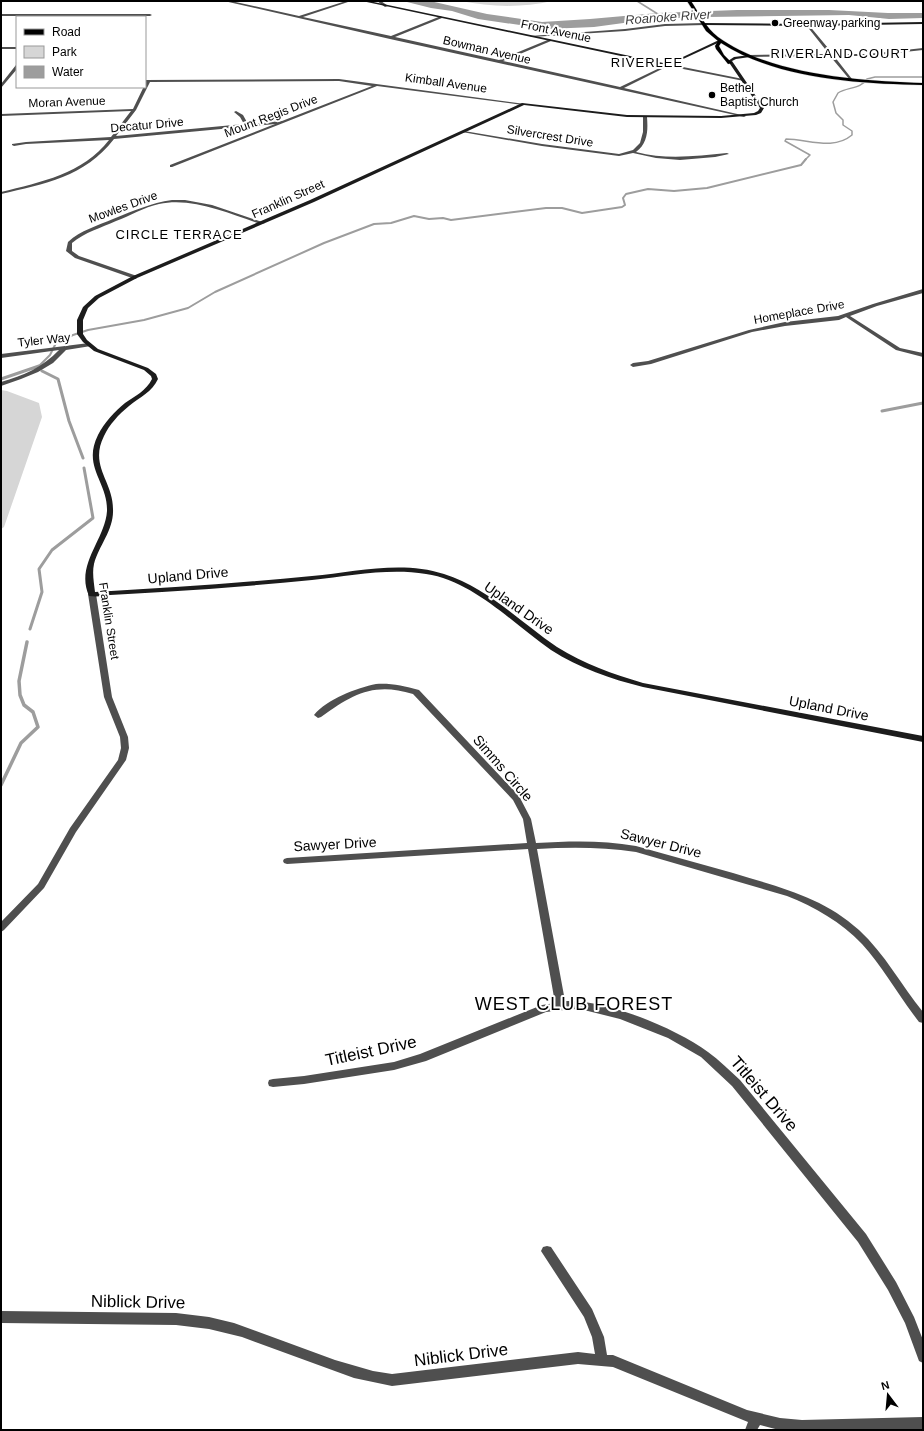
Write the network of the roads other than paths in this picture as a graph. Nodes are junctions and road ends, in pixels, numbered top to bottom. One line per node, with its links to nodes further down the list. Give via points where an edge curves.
1 (226, 1): 11 (street, Bowman Avenue)
2 (349, 1): 11 (street)
3 (364, 1): 6 (street, Front Avenue)
4 (379, 1): 6 (street)
5 (688, 1): 13 (main road)
6 (386, 6): 12 (street, Front Avenue)
7 (1, 15): 9 (street)
8 (150, 15): 10 (street)
9 (26, 16)
10 (100, 16)
11 (300, 18): 17 (street, Bowman Avenue)
12 (441, 18): 16 (street, Front Avenue); 17 (street)
13 (703, 23): 15 (street); 16 (street); 19 (main road)
14 (923, 23): 15 (street)
15 (808, 25): 24 (street)
16 (532, 36): 18 (street, Front Avenue)
17 (390, 38): 25 (street, Bowman Avenue)
18 (550, 40): 25 (street); 27 (street, Front Avenue)
19 (720, 41): 23 (main road); 26 (main road, via 717,46 719,51); 27 (street)
20 (1, 48): 21 (street)
21 (16, 48)
22 (923, 49): 24 (street)
23 (750, 56): 24 (street); 26 (street, via 735,58); 29 (main road, via 793,69)
24 (833, 56): 29 (street)
25 (498, 62): 39 (street, Bowman Avenue)
26 (730, 63): 30 (street)
27 (668, 65): 30 (street, Front Avenue); 39 (street)
28 (16, 67): 32 (street)
29 (850, 79): 36 (main road)
30 (743, 80): 44 (street, Kimball Avenue, via 762,108 757,114)
31 (1, 81): 32 (street)
32 (6, 81): 33 (street); 37 (street)
33 (12, 81)
34 (147, 81): 35 (street, Kimball Avenue, via 314,79)
35 (378, 84): 40 (street, Kimball Avenue); 46 (street, Mount Regis Drive)
36 (923, 84)
37 (1, 87)
38 (144, 88): 41 (street)
39 (619, 89): 44 (street, Bowman Avenue)
40 (523, 104): 45 (street, Kimball Avenue); 48 (street, Franklin Street)
41 (134, 110): 43 (street, Moran Avenue); 49 (street)
42 (236, 112): 47 (street, via 242,116)
43 (1, 115)
44 (744, 116): 45 (street, Kimball Avenue)
45 (645, 117): 51 (street, via 646,135)
46 (282, 122): 47 (street, Decatur Drive); 53 (street, Mount Regis Drive)
47 (247, 126): 49 (street, Decatur Drive)
48 (464, 132): 51 (street, Silvercrest Drive, via 611,155); 55 (street, Franklin Street)
49 (113, 138): 50 (street, Decatur Drive); 54 (street, via 95,157 71,172 39,184)
50 (14, 145)
51 (633, 152): 52 (street, Silvercrest Drive, via 671,158)
52 (727, 154)
53 (172, 166)
54 (1, 193)
55 (263, 223): 56 (street, Franklin Street); 56 (street, Mowles Drive, via 201,204 167,202 152,205 82,233 70,243 70,251 77,257)
56 (135, 277): 59 (street, Franklin Street, via 92,301 83,312 80,334)
57 (923, 291): 58 (street, Homeplace Drive)
58 (847, 316): 61 (street, via 898,349); 63 (street, Homeplace Drive, via 770,326 649,363)
59 (88, 345): 60 (street, Tyler Way); 65 (street, Franklin Street, via 146,369 155,379 150,387 121,410 97,444 94,461 110,502 110,512 91,563)
60 (61, 349): 62 (street, Tyler Way); 64 (street, via 55,359 43,368)
61 (923, 355)
62 (1, 356)
63 (633, 365)
64 (1, 384)
65 (92, 594): 67 (street, Upland Drive, via 157,592 356,574 426,572 451,579 468,588 561,652 615,678 643,686); 70 (street, Franklin Street, via 108,697 124,736 122,760 73,830 41,886)
66 (318, 715): 68 (street, Simms Circle, via 337,701 359,690 390,686 416,692 516,798 527,819)
67 (923, 739)
68 (533, 846): 69 (street, Sawyer Drive); 71 (street, Simms Circle); 72 (street, Sawyer Drive, via 586,844 636,849 790,892 812,902 845,923 862,939 875,952)
69 (287, 861)
70 (1, 928)
71 (561, 1006): 73 (street, Titleist Drive, via 545,1008 422,1058 394,1066); 76 (street, Titleist Drive, via 572,1005 617,1014 665,1033 699,1050 736,1083 862,1238 910,1321)
72 (923, 1019)
73 (273, 1083)
74 (547, 1250): 77 (street, via 588,1313 598,1337)
75 (1, 1317): 77 (street, Niblick Drive, via 202,1321 241,1330 369,1377 392,1380 578,1358)
76 (923, 1357)
77 (602, 1359): 79 (street, Niblick Drive, via 613,1361)
78 (923, 1422): 79 (street, Niblick Drive, via 802,1426)
79 (753, 1424)

